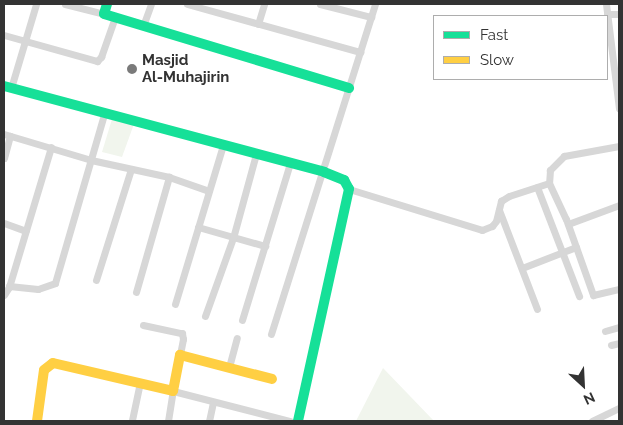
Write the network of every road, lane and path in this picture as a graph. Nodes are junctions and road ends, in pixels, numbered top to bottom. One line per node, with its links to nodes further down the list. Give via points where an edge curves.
1 (36, 4): 18 (street)
2 (68, 4): 9 (street)
3 (151, 4): 16 (street)
4 (187, 4): 15 (street)
5 (264, 4): 15 (street)
6 (320, 4): 13 (street)
7 (375, 4): 13 (street)
8 (606, 4): 10 (street)
9 (105, 9): 12 (street)
10 (607, 14): 11 (street)
11 (619, 14)
12 (115, 17): 16 (street); 18 (street, via 97,62)
13 (370, 17): 20 (street)
14 (608, 18): 19 (street)
15 (258, 24): 20 (street)
16 (142, 26): 22 (street)
17 (4, 35): 18 (street)
18 (26, 42): 21 (street)
19 (615, 50): 23 (street)
20 (360, 52): 22 (street)
21 (8, 87): 24 (street)
22 (349, 88): 34 (street)
23 (619, 108)
24 (104, 114): 26 (street); 31 (street)
25 (7, 135): 28 (street); 30 (street)
26 (223, 145): 29 (street); 39 (street)
27 (619, 146): 36 (street, via 564,156 550,170)
28 (51, 148): 31 (street); 45 (street)
29 (256, 154): 32 (street); 46 (street)
30 (4, 158)
31 (91, 160): 33 (street); 52 (street, via 55,283 38,289)
32 (290, 163): 34 (street); 47 (street)
33 (131, 169): 35 (street); 51 (street)
34 (324, 172): 38 (street, via 344,180); 64 (street)
35 (169, 177): 39 (street); 54 (street)
36 (550, 183): 37 (street); 43 (street)
37 (537, 187): 41 (street, via 509,196 501,201); 49 (street)
38 (349, 189): 41 (street, via 482,230 492,226); 81 (street)
39 (209, 191): 44 (street)
40 (619, 205): 43 (street)
41 (499, 210): 50 (street)
42 (4, 224): 45 (street)
43 (568, 224): 48 (street)
44 (198, 227): 46 (street); 57 (street)
45 (26, 231): 52 (street)
46 (233, 238): 47 (street); 59 (street)
47 (265, 246): 60 (street)
48 (576, 247): 49 (street); 53 (street, via 594,295)
49 (562, 253): 50 (street); 56 (street)
50 (522, 268): 58 (street)
51 (96, 280)
52 (9, 286): 55 (street)
53 (619, 289)
54 (136, 292)
55 (4, 295)
56 (579, 296)
57 (175, 304)
58 (537, 309)
59 (205, 316)
60 (242, 320)
61 (143, 326): 68 (street, via 182,333)
62 (619, 327): 63 (street)
63 (605, 331)
64 (271, 334)
65 (237, 338): 69 (street)
66 (619, 343): 67 (street)
67 (611, 346)
68 (180, 355): 69 (street); 72 (street)
69 (229, 367): 70 (street)
70 (272, 379)
71 (140, 383): 72 (street); 76 (street); 77 (street, via 53,363 44,370)
72 (173, 391): 73 (street); 78 (street)
73 (213, 402): 79 (street); 80 (street)
74 (619, 408): 75 (street)
75 (604, 419): 82 (street)
76 (132, 420)
77 (37, 421)
78 (168, 421)
79 (209, 421)
80 (290, 421)
81 (298, 421)
82 (592, 421)

